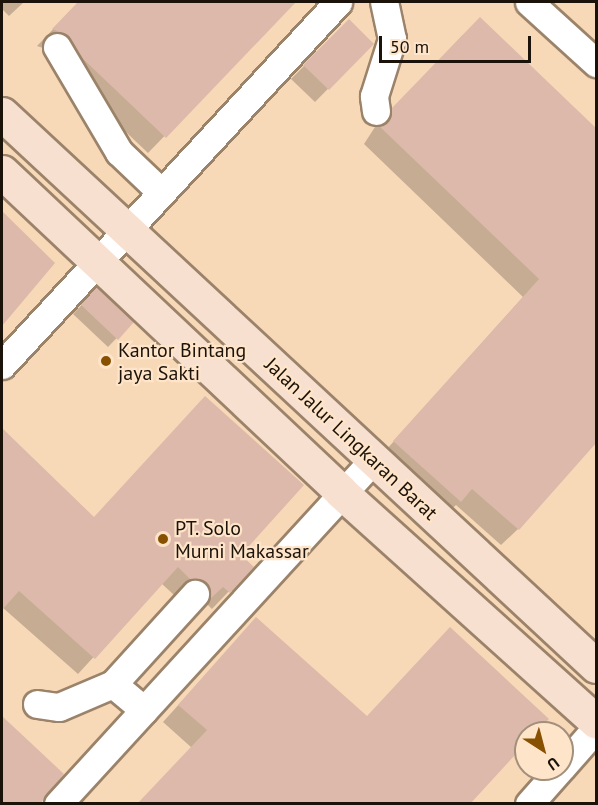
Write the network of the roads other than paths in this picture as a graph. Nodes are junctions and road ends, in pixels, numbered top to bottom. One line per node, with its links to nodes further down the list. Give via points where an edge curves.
1 (338, 2): 9 (street)
2 (384, 2): 6 (street, via 392,39 374,96)
3 (529, 2): 5 (street)
4 (57, 47): 9 (street, via 119,152)
5 (597, 63)
6 (376, 111)
7 (2, 114): 10 (main road, Jalan Jalur Lingkaran Barat)
8 (2, 172): 11 (main road)
9 (161, 192): 10 (street)
10 (128, 227): 11 (street); 13 (main road, Jalan Jalur Lingkaran Barat)
11 (96, 261): 12 (street); 14 (main road)
12 (2, 365)
13 (372, 461): 14 (street); 16 (main road, Jalan Jalur Lingkaran Barat)
14 (341, 492): 19 (street); 20 (main road)
15 (195, 594): 17 (street)
16 (597, 666)
17 (113, 684): 18 (street, via 59,708); 19 (street)
18 (37, 705)
19 (144, 710): 24 (street)
20 (597, 722)
21 (597, 728): 22 (street)
22 (574, 754)
23 (549, 781): 25 (street)
24 (58, 804)
25 (529, 804)

